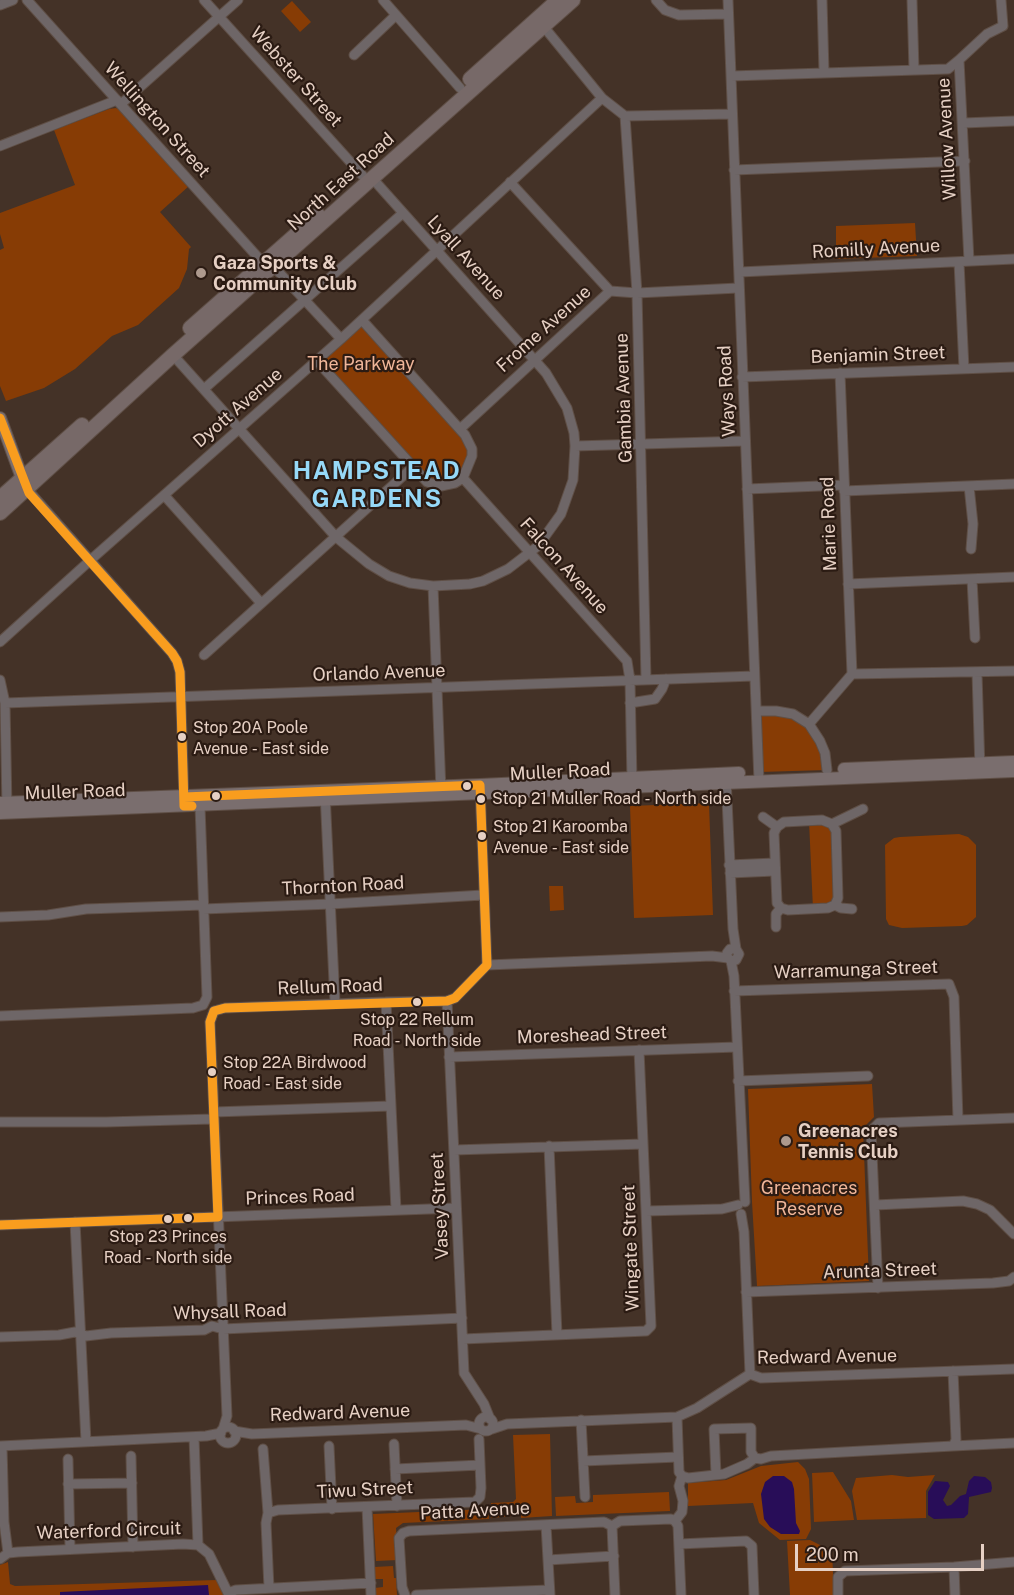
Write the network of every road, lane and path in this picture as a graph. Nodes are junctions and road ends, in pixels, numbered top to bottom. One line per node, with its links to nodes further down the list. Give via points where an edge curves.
1 (13, 0): 13 (street)
2 (27, 0): 27 (street, Wellington Street)
3 (204, 0): 16 (street, Webster Street)
4 (238, 0): 16 (street)
5 (382, 0): 15 (street)
6 (558, 0): 17 (highway, North East Road)
7 (573, 0): 17 (highway, North East Road)
8 (656, 0): 14 (street, via 665,10 679,15)
9 (728, 0): 14 (street, Ways Road)
10 (822, 0): 23 (street)
11 (912, 0): 22 (street)
12 (1001, 0): 18 (street)
13 (0, 5)
14 (728, 14): 24 (street, Ways Road)
15 (396, 15): 20 (street); 25 (street)
16 (219, 16): 27 (street); 35 (street, Webster Street)
17 (540, 23): 25 (highway, North East Road); 26 (street)
18 (1003, 26): 19 (street); 21 (street, Willow Avenue, via 987,34)
19 (1014, 26)
20 (354, 55)
21 (959, 60): 22 (street, via 948,69); 31 (street, Willow Avenue)
22 (914, 70): 23 (street)
23 (824, 72): 24 (street)
24 (731, 76): 28 (street, Ways Road)
25 (463, 91): 35 (highway, North East Road)
26 (602, 98): 29 (street); 36 (street, Dyott Avenue)
27 (119, 102): 32 (street); 41 (street, Wellington Street)
28 (732, 114): 29 (street); 34 (street, Ways Road)
29 (625, 116): 45 (street, Gambia Avenue)
30 (1014, 121): 31 (street)
31 (963, 123): 33 (street, Willow Avenue)
32 (0, 146)
33 (964, 161): 34 (street); 40 (street, Willow Avenue)
34 (734, 170): 42 (street, Ways Road)
35 (368, 178): 37 (street, Lyall Avenue); 41 (highway, North East Road)
36 (510, 182): 38 (street, Dyott Avenue); 44 (street)
37 (403, 213): 38 (street, Lyall Avenue); 46 (street)
38 (438, 251): 47 (street, Dyott Avenue); 50 (street, Lyall Avenue)
39 (1014, 260): 40 (street, Romilly Avenue)
40 (964, 262): 42 (street, Romilly Avenue); 53 (street, Willow Avenue)
41 (268, 265): 46 (street, Wellington Street); 49 (highway, North East Road)
42 (740, 272): 43 (street, Ways Road)
43 (738, 288): 45 (street, Frome Avenue); 55 (street, Ways Road)
44 (610, 291): 45 (street, Frome Avenue); 50 (street, Frome Avenue)
45 (637, 292): 61 (street, Gambia Avenue)
46 (305, 300): 48 (street, Wellington Street); 56 (street)
47 (362, 320): 48 (street, Dyott Avenue); 59 (street)
48 (341, 339): 51 (street, Dyott Avenue)
49 (170, 352): 56 (street, Lyall Avenue); 65 (highway, North East Road)
50 (534, 360): 59 (street, Frome Avenue); 62 (street, Lyall Avenue, via 562,398)
51 (317, 361): 58 (street, Dyott Avenue); 63 (street)
52 (1014, 367): 53 (street, Benjamin Street)
53 (964, 369): 54 (street, Benjamin Street)
54 (840, 374): 55 (street, Benjamin Street); 68 (street, Marie Road)
55 (742, 377): 60 (street, Ways Road)
56 (204, 389): 58 (street, Lyall Avenue)
57 (0, 418): 65 (main road)
58 (239, 428): 70 (street, Dyott Avenue); 73 (street, Lyall Avenue)
59 (460, 429): 64 (street, via 472,449 471,464)
60 (745, 441): 61 (street); 69 (street, Ways Road)
61 (642, 443): 62 (street); 92 (street, Gambia Avenue)
62 (575, 446): 75 (street, Lyall Avenue, via 573,480 566,504)
63 (413, 467): 64 (street, via 435,485 448,485); 73 (street)
64 (463, 478): 75 (street, Falcon Avenue)
65 (24, 483): 71 (highway, North East Road); 72 (highway, North East Road); 76 (street)
66 (1014, 484): 67 (street)
67 (969, 486): 68 (street); 74 (street)
68 (844, 488): 69 (street); 79 (street, Marie Road)
69 (747, 489): 88 (street, Ways Road)
70 (164, 495): 76 (street, Dyott Avenue); 81 (street)
71 (0, 498)
72 (0, 513)
73 (336, 537): 80 (street, Lyall Avenue, via 389,576); 81 (street)
74 (971, 549)
75 (530, 553): 80 (street, Lyall Avenue, via 483,581); 91 (street, Falcon Avenue, via 627,661)
76 (89, 561): 83 (street, Dyott Avenue); 94 (street, via 172,653 180,672)
77 (1014, 577): 78 (street)
78 (972, 579): 79 (street); 82 (street)
79 (848, 584): 87 (street, Marie Road)
80 (433, 586): 93 (street)
81 (261, 603): 84 (street)
82 (975, 638)
83 (0, 642)
84 (204, 655)
85 (1014, 671): 86 (street)
86 (977, 673): 87 (street); 100 (street)
87 (852, 674): 98 (street)
88 (754, 676): 89 (street, Orlando Avenue); 97 (street, Ways Road)
89 (666, 679): 92 (street, Orlando Avenue); 96 (street, via 655,699)
90 (0, 680): 95 (street)
91 (630, 680): 92 (street, Orlando Avenue); 93 (street, Orlando Avenue); 96 (street)
92 (646, 680)
93 (437, 687): 94 (street, Orlando Avenue); 107 (street)
94 (180, 697): 95 (street, Orlando Avenue); 109 (street)
95 (5, 703): 111 (street)
96 (630, 703): 105 (street)
97 (758, 711): 98 (street, via 794,714); 103 (street, Ways Road)
98 (809, 724): 101 (street, via 820,741)
99 (1014, 762): 100 (main road, Muller Road)
100 (980, 768): 101 (main road, Muller Road); 102 (main road, Muller Road); 103 (main road, Muller Road)
101 (827, 770): 103 (main road, Muller Road)
102 (1014, 771)
103 (759, 776): 104 (main road, Muller Road)
104 (726, 778): 105 (main road, Muller Road); 117 (street)
105 (632, 782): 106 (main road, Muller Road)
106 (480, 790): 107 (main road, Muller Road); 118 (street)
107 (441, 791): 108 (main road, Muller Road)
108 (325, 796): 109 (main road, Muller Road); 110 (main road, Muller Road); 119 (street)
109 (184, 802): 110 (main road, Muller Road); 111 (main road, Muller Road)
110 (200, 806): 121 (street)
111 (4, 808)
112 (863, 809): 114 (street)
113 (763, 817): 115 (street)
114 (831, 824): 115 (street, via 822,820 801,821 784,822); 120 (street, via 837,842)
115 (777, 827): 116 (street)
116 (775, 867): 117 (street); 122 (street, via 777,903)
117 (730, 869): 126 (street)
118 (483, 895): 119 (street, Thornton Road); 127 (street)
119 (331, 904): 121 (street, Thornton Road); 131 (street)
120 (835, 905): 122 (street); 123 (street)
121 (203, 907): 124 (street, Thornton Road, via 86,909); 132 (street, via 207,997 203,1005)
122 (782, 908): 125 (street, via 776,914)
123 (852, 909)
124 (0, 917)
125 (776, 927)
126 (732, 955): 127 (street); 128 (street)
127 (487, 965): 129 (street, via 455,998)
128 (734, 991): 133 (street); 141 (street, Warramunga Street, via 949,984 954,997)
129 (447, 1001): 130 (street, Rellum Road); 135 (street, Vasey Street)
130 (386, 1002): 131 (street, Rellum Road); 138 (street)
131 (335, 1004): 139 (street, Rellum Road, via 214,1011 210,1022)
132 (0, 1016)
133 (737, 1047): 134 (street, Moreshead Street); 137 (street)
134 (639, 1050): 135 (street, Moreshead Street); 143 (street, Wingate Street)
135 (449, 1057): 145 (street, Vasey Street)
136 (868, 1076): 137 (street)
137 (738, 1081): 148 (street)
138 (391, 1106): 139 (street); 149 (street)
139 (213, 1115): 142 (street, via 106,1122); 151 (street)
140 (1014, 1118): 141 (street)
141 (958, 1120): 146 (street, via 879,1123 871,1131)
142 (0, 1122)
143 (643, 1144): 144 (street); 150 (street, Wingate Street)
144 (549, 1146): 145 (street); 161 (street)
145 (454, 1150): 147 (street, Vasey Street)
146 (875, 1205): 154 (street, via 963,1201 990,1210); 156 (street)
147 (456, 1208): 149 (street, Princes Road); 158 (street, Vasey Street)
148 (741, 1208): 150 (street); 157 (street)
149 (396, 1210): 151 (street, Princes Road)
150 (646, 1211): 161 (street, Wingate Street, via 651,1326 646,1331)
151 (218, 1217): 152 (street, Princes Road); 159 (street)
152 (75, 1222): 153 (street, Princes Road); 160 (street)
153 (0, 1225)
154 (1014, 1234)
155 (1014, 1277): 156 (street, Arunta Street, via 993,1283)
156 (878, 1288): 157 (street, Arunta Street)
157 (746, 1292): 166 (street)
158 (462, 1318): 159 (street, Whysall Road); 163 (street, Vasey Street)
159 (223, 1329): 160 (street, Whysall Road, via 212,1326 204,1330); 170 (street)
160 (80, 1334): 162 (street, Whysall Road); 172 (street)
161 (557, 1335): 163 (street, Wingate Street)
162 (0, 1337)
163 (463, 1339): 169 (street, Vasey Street, via 464,1373 484,1404)
164 (1014, 1369): 165 (street, Redward Avenue)
165 (953, 1371): 166 (street, Redward Avenue, via 761,1378); 177 (street, via 956,1440)
166 (750, 1374): 167 (street, Redward Avenue)
167 (677, 1417): 168 (street, Redward Avenue); 180 (street)
168 (581, 1420): 169 (street, Redward Avenue); 183 (street)
169 (485, 1425): 170 (street, Redward Avenue); 184 (street, Tiwu Street)
170 (228, 1434): 171 (street, Redward Avenue)
171 (194, 1437): 172 (street, Redward Avenue); 200 (street)
172 (86, 1442): 175 (street, Redward Avenue)
173 (1014, 1443): 177 (street)
174 (394, 1444): 185 (street)
175 (1, 1446): 196 (street)
176 (329, 1446): 193 (street)
177 (952, 1446): 181 (street)
178 (263, 1449): 194 (street)
179 (131, 1456): 188 (street)
180 (678, 1457): 183 (street); 187 (street)
181 (755, 1458): 186 (street); 186 (street, via 751,1452 751,1428 714,1429)
182 (68, 1459): 189 (street)
183 (584, 1461): 190 (street)
184 (480, 1465): 185 (street); 191 (street, Tiwu Street, via 478,1501)
185 (395, 1469): 191 (street)
186 (716, 1475): 187 (street)
187 (681, 1476): 195 (street, via 683,1501)
188 (132, 1483): 189 (street); 201 (street)
189 (68, 1484): 202 (street)
190 (585, 1497)
191 (397, 1506): 192 (street, Tiwu Street)
192 (367, 1507): 193 (street, Tiwu Street); 208 (street)
193 (332, 1509): 194 (street, Tiwu Street)
194 (268, 1513): 209 (street)
195 (677, 1519): 198 (street, Patta Avenue, via 620,1521); 199 (street)
196 (2, 1522): 203 (street)
197 (546, 1525): 198 (street, Patta Avenue, via 604,1522); 205 (street); 214 (street, Patta Avenue, via 403,1533 399,1538)
198 (612, 1526): 204 (street)
199 (679, 1544): 217 (street); 218 (street, via 746,1541 752,1546)
200 (198, 1545): 201 (street, Waterford Circuit); 211 (street, Waterford Circuit, via 209,1554)
201 (134, 1546): 202 (street, Waterford Circuit)
202 (70, 1549): 203 (street, Waterford Circuit)
203 (4, 1556)
204 (614, 1556): 205 (street); 216 (street)
205 (548, 1560): 210 (street)
206 (1014, 1562): 207 (street)
207 (954, 1567): 219 (street, via 843,1571 837,1579); 220 (street)
208 (371, 1583): 209 (street); 213 (street)
209 (269, 1588): 211 (street)
210 (550, 1592): 212 (street)
211 (229, 1594)
212 (466, 1594): 215 (street)
213 (371, 1595)
214 (405, 1595)
215 (416, 1595)
216 (615, 1595)
217 (681, 1595)
218 (754, 1595)
219 (838, 1595)
220 (955, 1595)

